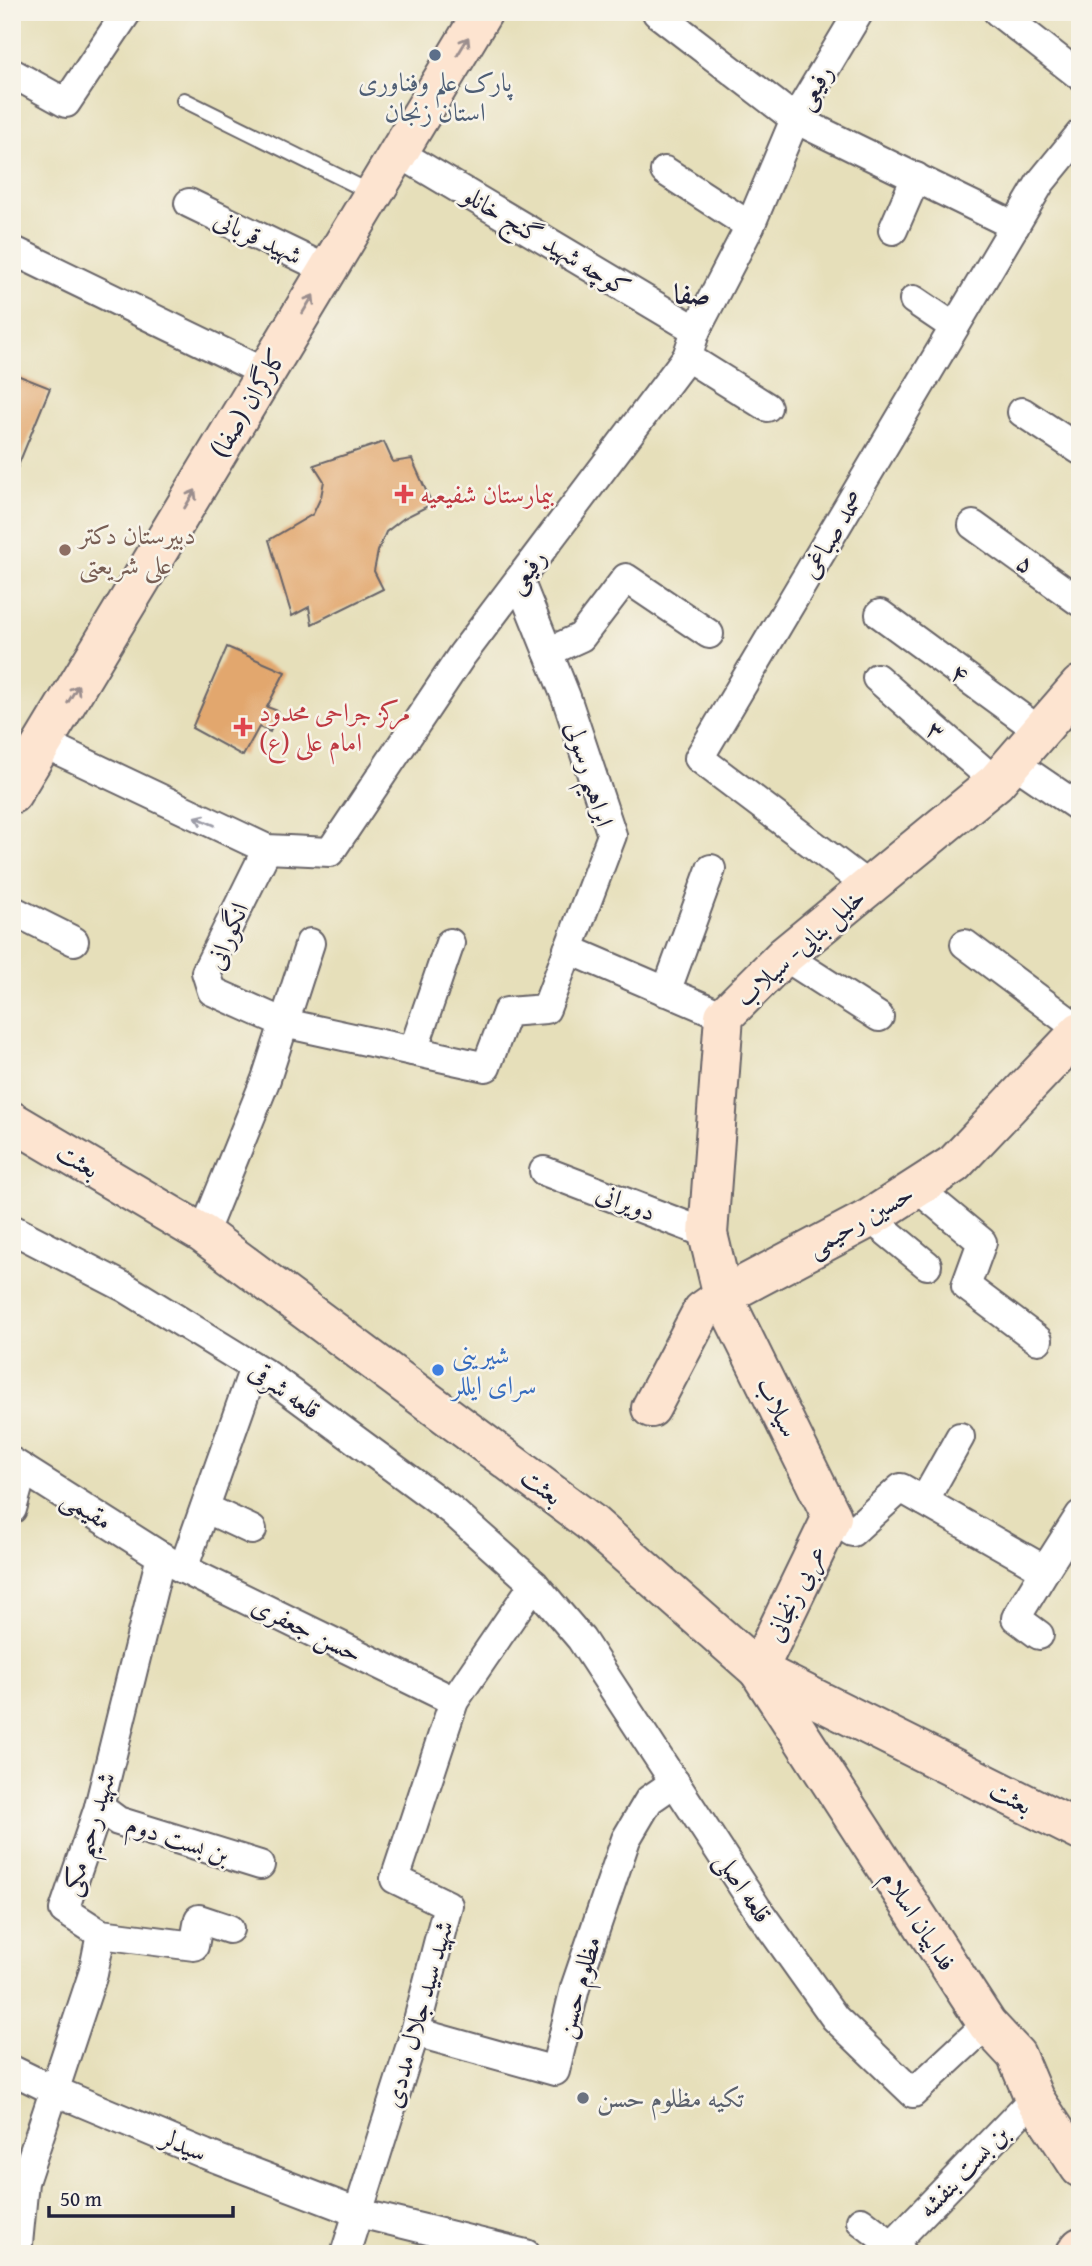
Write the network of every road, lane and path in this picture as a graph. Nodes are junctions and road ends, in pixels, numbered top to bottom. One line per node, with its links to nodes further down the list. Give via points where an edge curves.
1 (127, 12): 6 (street, via 66,103)
2 (483, 12): 11 (main road, کارگران (صفا), one-way to 2)
3 (859, 12): 9 (street, رفیعی)
4 (998, 12): 7 (street)
5 (657, 13): 9 (street)
6 (12, 73)
7 (1080, 76)
8 (184, 100): 14 (lane)
9 (795, 119): 13 (street); 16 (street, رفیعی)
10 (1080, 134): 17 (street, صمد صباغی, via 1040,183)
11 (399, 153): 14 (main road, کارگران (صفا)); 23 (street, کوچه شهید گنج خانلو)
12 (664, 171): 16 (street)
13 (916, 177): 17 (street); 18 (street)
14 (374, 194): 20 (main road, کارگران (صفا))
15 (188, 203): 20 (street, شهید قربانی)
16 (750, 226): 23 (street, رفیعی)
17 (1014, 226): 22 (street, صمد صباغی)
18 (894, 230)
19 (12, 250): 25 (street)
20 (328, 270): 25 (main road, کارگران (صفا), one-way to 20)
21 (914, 300): 22 (street)
22 (954, 327): 44 (street, صمد صباغی, via 699,758)
23 (696, 330): 24 (street, رفیعی)
24 (687, 357): 26 (street); 30 (street, رفیعی)
25 (266, 373): 38 (main road, کارگران (صفا), one-way to 25)
26 (766, 407)
27 (1022, 412): 28 (street)
28 (1080, 450)
29 (973, 525): 31 (street, ۵)
30 (519, 580): 34 (street, ابراهیم رسولی); 42 (street, رفیعی, via 462,655 330,852)
31 (1080, 602)
32 (880, 614): 37 (street, ۴)
33 (709, 634): 34 (street, via 626,578 581,637)
34 (548, 652): 50 (street, ابراهیم رسولی, via 611,835)
35 (877, 678): 39 (street, ۳)
36 (1080, 685): 37 (main road, خلیل بنایی- سیلاب)
37 (1041, 732): 39 (main road, خلیل بنایی- سیلاب)
38 (43, 743): 40 (main road, کارگران (صفا)); 42 (street, رفیعی, one-way to 38)
39 (1005, 773): 41 (street, ۳); 44 (main road, خلیل بنایی- سیلاب)
40 (12, 794)
41 (1080, 808)
42 (267, 849): 56 (street, انگورانی, via 206,972 212,991)
43 (711, 869): 52 (street)
44 (868, 886): 51 (main road, خلیل بنایی- سیلاب)
45 (12, 910): 46 (street)
46 (74, 941)
47 (310, 943): 56 (street)
48 (450, 943): 58 (street)
49 (965, 944): 57 (street)
50 (568, 949): 52 (street); 53 (street, ابراهیم رسولی)
51 (784, 956): 54 (main road, خلیل بنایی- سیلاب); 55 (street)
52 (666, 992): 54 (street)
53 (546, 1009): 58 (street, انگورانی, via 508,1012 486,1067)
54 (724, 1016): 65 (main road, خلیل بنایی- سیلاب)
55 (879, 1017)
56 (284, 1023): 58 (street, انگورانی); 64 (street)
57 (1077, 1040): 61 (main road, حسین رحیمی, via 954,1164)
58 (413, 1051)
59 (12, 1121): 64 (main road, بعثت)
60 (544, 1171): 65 (street, دویرانی)
61 (917, 1188): 62 (main road, حسین رحیمی); 68 (street, via 982,1242 966,1286)
62 (870, 1218): 66 (street); 67 (main road, حسین رحیمی)
63 (12, 1229): 69 (street, قلعه شرقی, via 126,1288)
64 (203, 1234): 83 (main road, بعثت, via 590,1522)
65 (708, 1234): 67 (main road, خلیل بنایی- سیلاب)
66 (927, 1265)
67 (723, 1296): 70 (main road, حسین رحیمی, via 702,1311); 77 (main road, سیلاب)
68 (1038, 1340)
69 (254, 1368): 74 (street, شهید رحیم مکی); 81 (street, قلعه شرقی, via 452,1511)
70 (651, 1408)
71 (960, 1437): 73 (street)
72 (18, 1465): 75 (street); 79 (street, مقیمی)
73 (924, 1501): 77 (street, via 901,1488 852,1532); 80 (street)
74 (205, 1508): 78 (street); 79 (street, شهید رحیم مکی)
75 (12, 1509)
76 (1080, 1515): 80 (street)
77 (832, 1517): 83 (main road, عربی زنجانی)
78 (252, 1530)
79 (172, 1563): 84 (street, حسن جعفری); 86 (street, شهید رحیم مکی)
80 (1045, 1570): 82 (street, via 1016,1618)
81 (534, 1584): 84 (street, شهید سید جلال مددی); 85 (street, قلعه اصلی, via 581,1639)
82 (1039, 1635)
83 (758, 1670): 87 (main road, بعثت); 91 (main road, فداییان اسلام)
84 (454, 1700): 92 (street, شهید سید جلال مددی, via 395,1879 448,1905)
85 (675, 1782): 91 (street, قلعه اصلی, via 835,2018 913,2093); 92 (street, مظلوم حسن, via 649,1800 626,1839 575,1988 555,2071)
86 (99, 1807): 88 (street, بن بست دوم, via 118,1821); 90 (street, شهید رحیم مکی, via 64,1910)
87 (1080, 1831)
88 (260, 1865)
89 (229, 1929): 90 (street, via 199,1919 194,1946)
90 (101, 1934): 94 (street, شهید رحیم مکی, via 93,1974)
91 (987, 2024): 95 (main road, فداییان اسلام, via 1016,2055)
92 (415, 2032): 97 (street, شهید سید جلال مددی)
93 (12, 2070): 94 (street, سیدلر)
94 (55, 2091): 97 (street, سیدلر); 101 (street, شهید رحیم مکی, via 24,2182)
95 (1034, 2098): 96 (main road, فداییان اسلام); 100 (street, بن بست بنفشه)
96 (1080, 2168)
97 (359, 2213): 102 (street, شهید سید جلال مددی); 103 (street, سیدلر)
98 (861, 2221): 100 (street, بن بست بنفشه)
99 (1080, 2247): 104 (main road)
100 (898, 2249)
101 (18, 2254)
102 (345, 2254)
103 (526, 2254)
104 (1074, 2254)

